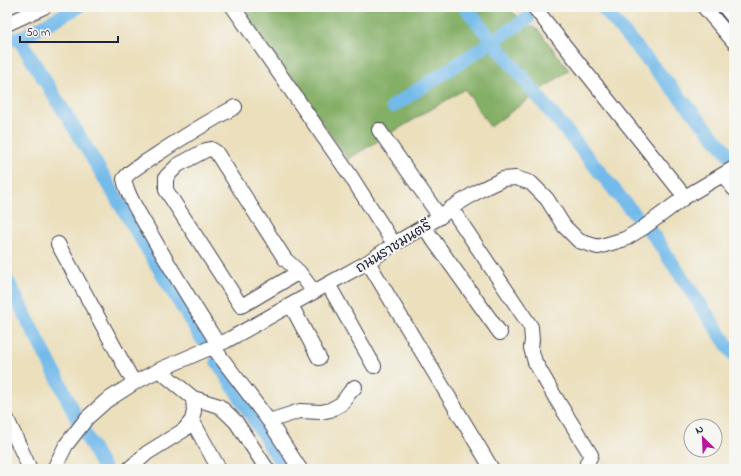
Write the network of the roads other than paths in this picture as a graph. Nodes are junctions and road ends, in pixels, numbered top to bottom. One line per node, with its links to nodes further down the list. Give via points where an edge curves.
1 (233, 7): 18 (street, via 350,175)
2 (534, 7): 13 (street)
3 (704, 7): 8 (street)
4 (725, 7): 6 (street)
5 (35, 9): 7 (street)
6 (734, 18)
7 (7, 24)
8 (734, 42)
9 (235, 107): 25 (street, via 159,153 124,179 133,203)
10 (379, 130): 15 (street)
11 (729, 171): 12 (street); 13 (street, ถนนราชมนตรี)
12 (734, 189)
13 (685, 197): 14 (street, ถนนราชมนตรี, via 625,239 598,247 579,241 564,226 547,199 531,183 516,178 503,179)
14 (451, 208): 15 (street, ถนนราชมนตรี); 35 (street, via 531,327 531,348 535,362 591,455)
15 (440, 217): 16 (street, ถนนราชมนตรี)
16 (424, 227): 18 (street, ถนนราชมนตรี); 24 (street)
17 (58, 244): 29 (street)
18 (394, 244): 19 (street, ถนนราชมนตรี)
19 (368, 262): 21 (street, ถนนราชมนตรี); 42 (street)
20 (299, 272): 20 (street, via 241,306 166,190 166,177 178,165 206,150 216,152 285,260); 22 (street)
21 (328, 284): 22 (street, ถนนราชมนตรี); 27 (street)
22 (314, 292): 23 (street, ถนนราชมนตรี)
23 (291, 305): 25 (street, ถนนราชมนตรี); 26 (street)
24 (500, 333)
25 (215, 345): 28 (street, ถนนราชมนตรี); 34 (street)
26 (319, 358)
27 (374, 366)
28 (159, 370): 29 (street, ถนนราชมนตรี); 31 (street)
29 (134, 383): 37 (street, ถนนราชมนตรี, via 87,418 66,445)
30 (355, 386): 34 (street, via 342,404 330,410 300,411)
31 (193, 398): 33 (street); 40 (street, via 219,406 228,414)
32 (7, 419): 36 (street)
33 (192, 420): 38 (street, via 184,430 147,453); 39 (street)
34 (269, 421): 41 (street)
35 (587, 463)
36 (30, 469)
37 (54, 469)
38 (129, 469)
39 (219, 469)
40 (267, 469)
41 (300, 469)
42 (492, 469)

